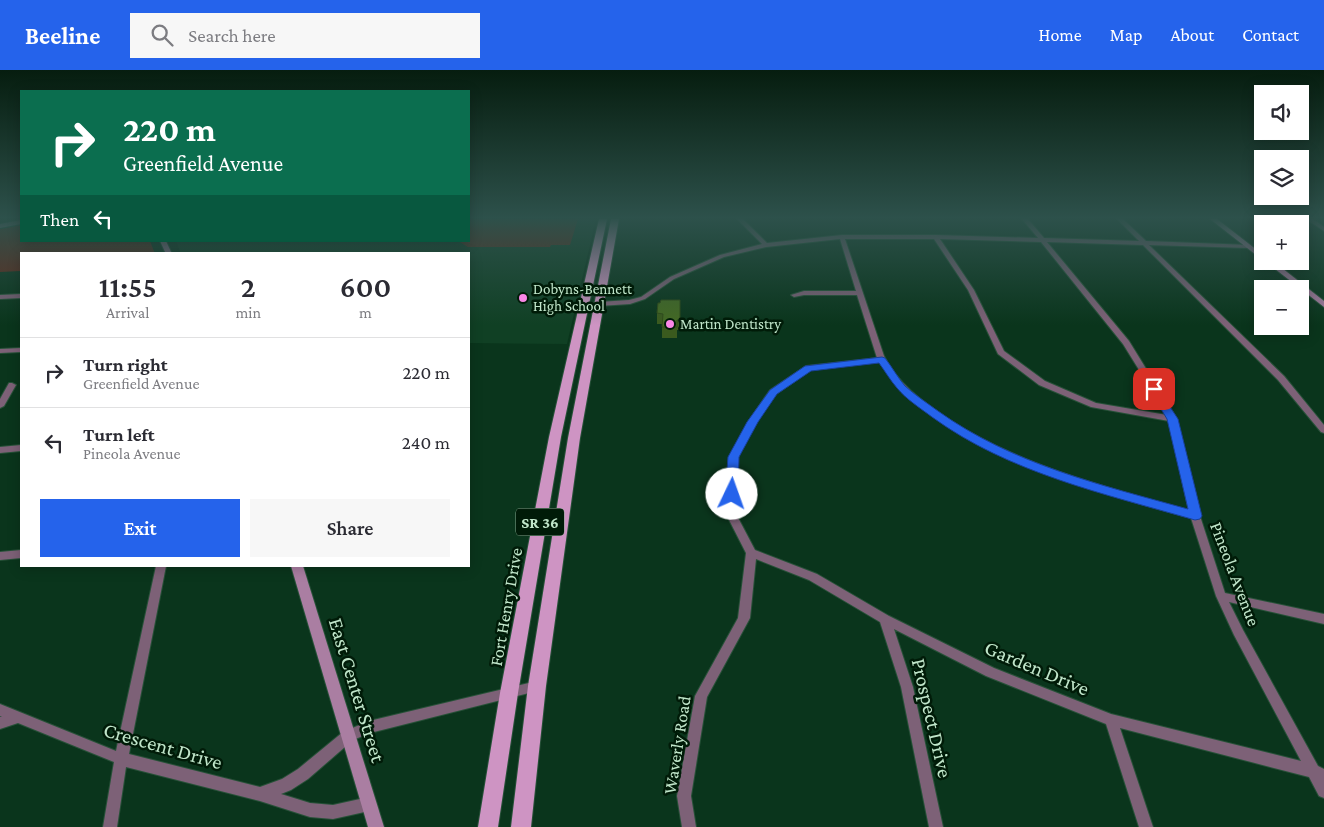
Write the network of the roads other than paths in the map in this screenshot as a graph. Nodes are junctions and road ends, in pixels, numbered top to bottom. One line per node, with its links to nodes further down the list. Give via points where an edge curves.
1 (595, 254): 36 (main road, Fort Henry Drive / SR 36, via 555,437)
2 (608, 254): 14 (main road, SR 36)
3 (729, 254): 14 (street, via 672,278 643,298)
4 (848, 254): 9 (street)
5 (947, 254): 22 (street, via 971,290 1001,352 1042,383 1094,405)
6 (1053, 254): 22 (street, Pineola Avenue, via 1126,344)
7 (1157, 254): 23 (street, via 1282,378)
8 (1279, 270): 16 (street)
9 (861, 294): 10 (street); 19 (street)
10 (794, 295)
11 (11, 296): 12 (street); 13 (street); 15 (street)
12 (20, 296)
13 (0, 297)
14 (599, 304): 35 (main road, SR 36, via 574,438)
15 (0, 305)
16 (1324, 305)
17 (20, 350): 18 (street)
18 (0, 351)
19 (882, 360): 26 (street, via 901,387 923,406 997,452 1098,488); 27 (street, via 809,368 773,392 752,422 734,457 730,512)
20 (12, 385): 21 (street)
21 (0, 406)
22 (1173, 419): 26 (street, Pineola Avenue)
23 (1324, 430)
24 (20, 448): 25 (street)
25 (0, 450)
26 (1195, 516): 32 (street, Pineola Avenue)
27 (752, 553): 34 (street, Garden Drive, via 813,577); 51 (street, Waverly Road, via 744,618 700,696 684,796)
28 (20, 554): 29 (street)
29 (0, 556)
30 (161, 567): 42 (street)
31 (297, 567): 41 (street, East Center Street)
32 (1222, 596): 33 (street); 43 (street, Pineola Avenue, via 1238,632)
33 (1324, 619)
34 (885, 620): 39 (street, Garden Drive, via 990,672); 52 (street, Prospect Drive, via 907,687)
35 (537, 686): 36 (street); 50 (main road, SR 36)
36 (509, 693): 41 (street, via 369,727); 49 (main road, Fort Henry Drive / SR 36)
37 (0, 710): 38 (street, Crescent Drive)
38 (20, 717): 40 (street); 42 (street, Crescent Drive)
39 (1111, 720): 43 (street, Garden Drive); 53 (street)
40 (0, 723)
41 (348, 736): 45 (street, via 303,774 286,785); 46 (street, East Center Street)
42 (121, 759): 45 (street, Crescent Drive); 47 (street)
43 (1318, 774): 44 (street, Pineola Avenue)
44 (1324, 791)
45 (260, 794): 46 (street, Crescent Drive, via 310,810 333,812)
46 (369, 804): 48 (street, East Center Street)
47 (110, 827)
48 (376, 827)
49 (488, 827)
50 (521, 827)
51 (689, 827)
52 (936, 827)
53 (1146, 827)

